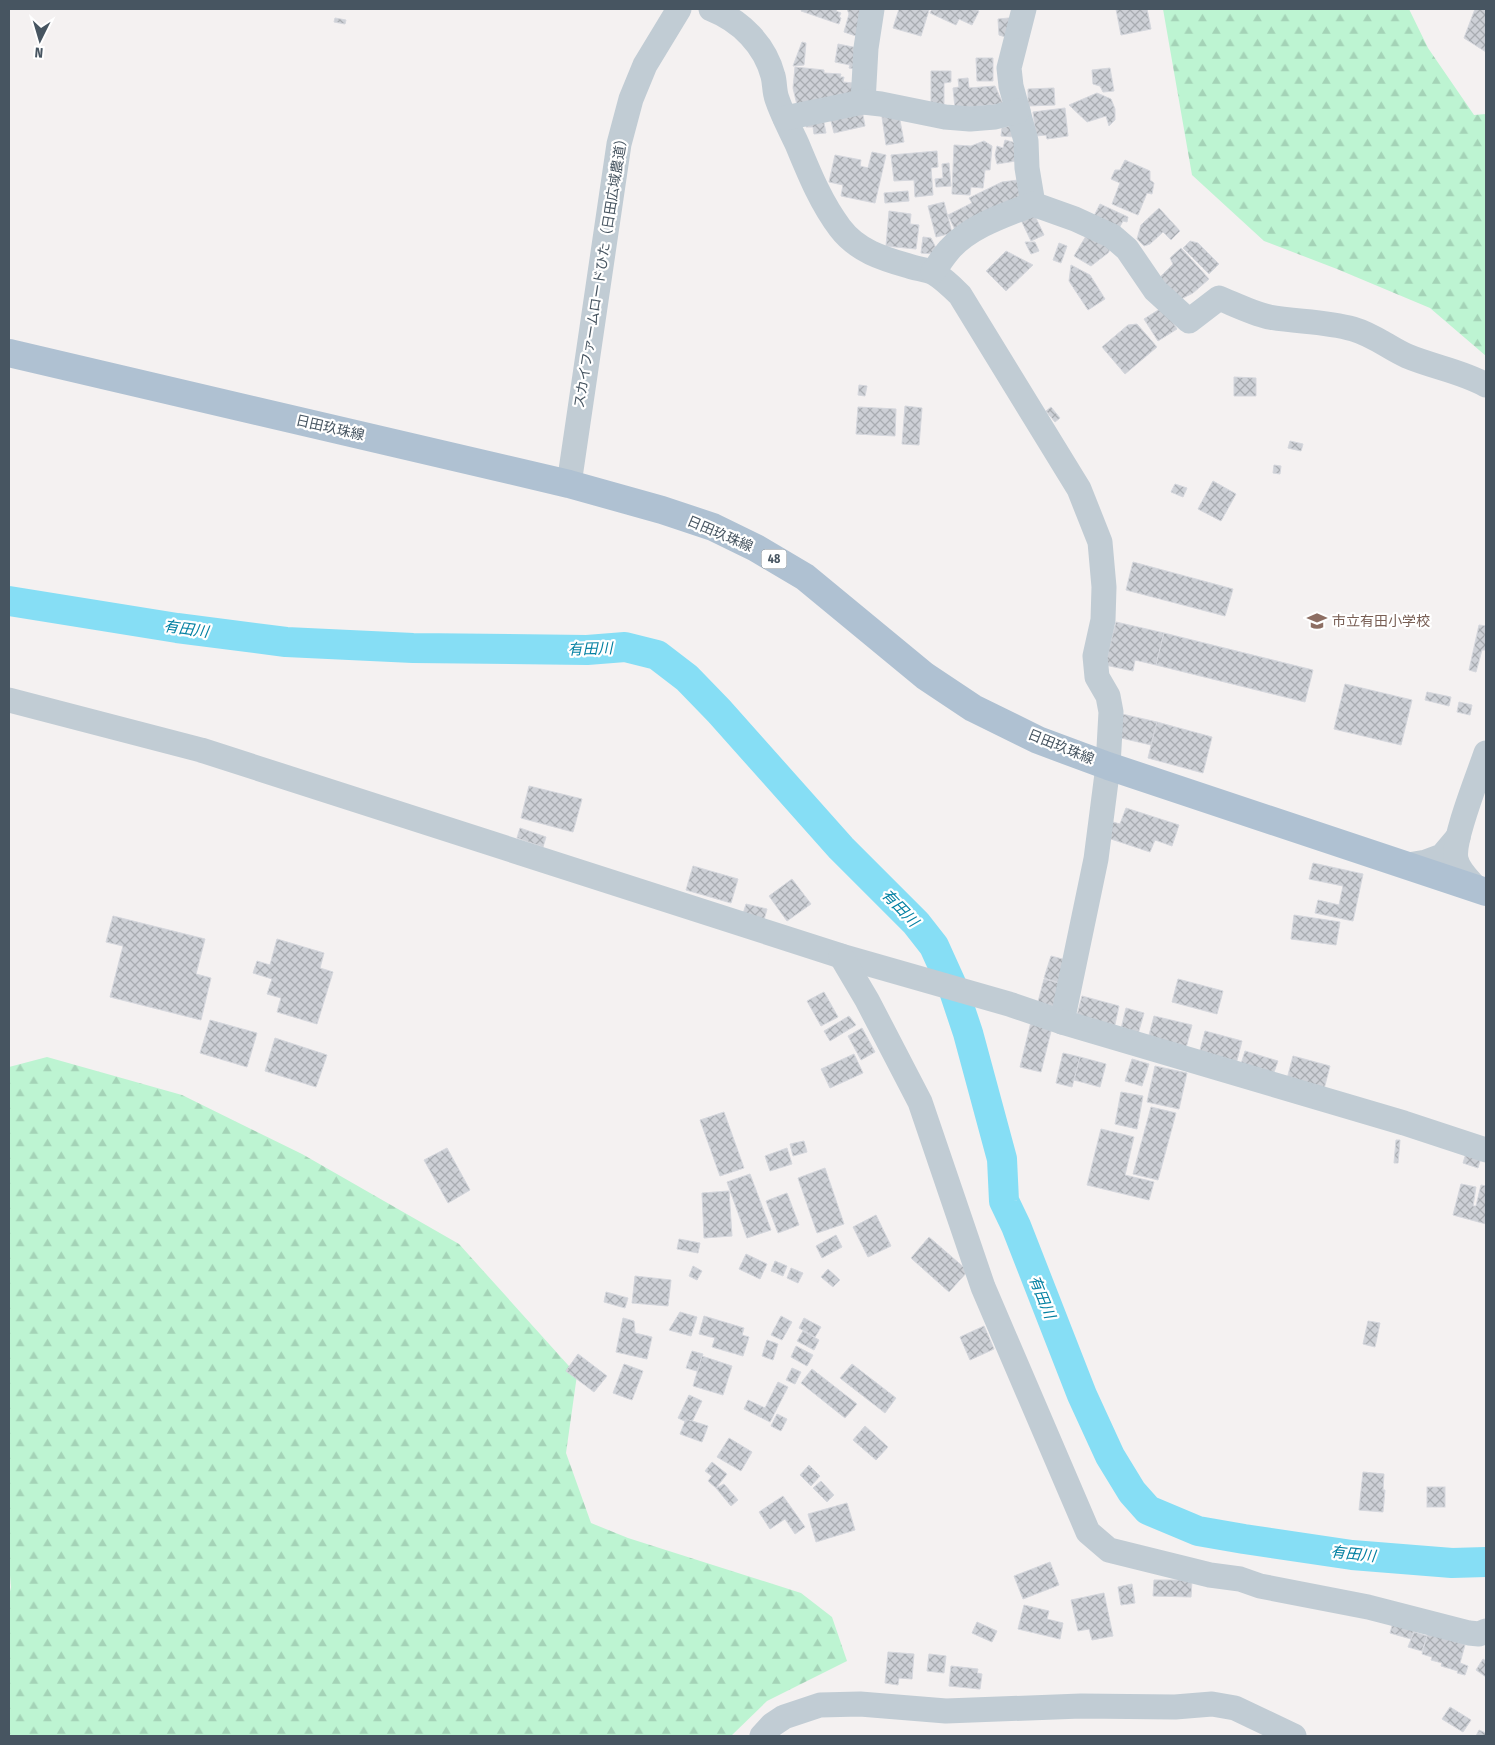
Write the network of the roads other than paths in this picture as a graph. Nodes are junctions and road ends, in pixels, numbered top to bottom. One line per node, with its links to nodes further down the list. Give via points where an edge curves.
1 (679, 9): 12 (street, スカイファームロードひた（日田広域農道）, via 645,66 631,99 619,144)
2 (711, 9): 7 (street, via 744,29 758,44 767,59 776,97)
3 (872, 9): 5 (street)
4 (1024, 9): 6 (street, via 1009,68 1010,86)
5 (863, 102): 6 (street, via 945,118 994,117); 7 (street)
6 (1018, 111): 8 (street, via 1026,141)
7 (786, 118): 9 (street, via 818,194 854,244 887,260)
8 (1034, 204): 9 (street, via 969,233 950,249); 11 (street, via 1112,236 1128,249 1155,290 1189,321 1219,298 1270,317 1326,322 1354,329 1381,340 1406,356 1469,376)
9 (933, 272): 15 (street, via 960,296 1079,489 1096,528 1104,588 1103,620 1095,656 1097,677 1108,696 1111,712)
10 (9, 353): 12 (main road, 日田玖珠線 / 48)
11 (1486, 385)
12 (569, 484): 15 (main road, 日田玖珠線 / 48, via 713,527 756,548 804,576 925,676 973,708 1038,740)
13 (9, 700): 19 (street, via 201,750)
14 (1486, 753): 16 (street)
15 (1108, 766): 17 (main road, 日田玖珠線 / 48); 20 (street, via 1096,859)
16 (1458, 837): 17 (street, via 1442,856); 18 (street, via 1456,859 1464,875)
17 (1408, 865): 18 (main road, 日田玖珠線 / 48)
18 (1481, 890)
19 (848, 958): 20 (street); 22 (street, via 920,1102 983,1287 1088,1532 1109,1550 1210,1575 1368,1607 1469,1633)
20 (1062, 1022): 21 (street)
21 (1486, 1150)
22 (1486, 1631)
23 (762, 1736): 24 (street, via 784,1717 820,1706 860,1704 946,1711 1212,1704 1235,1708)
24 (1294, 1736)

